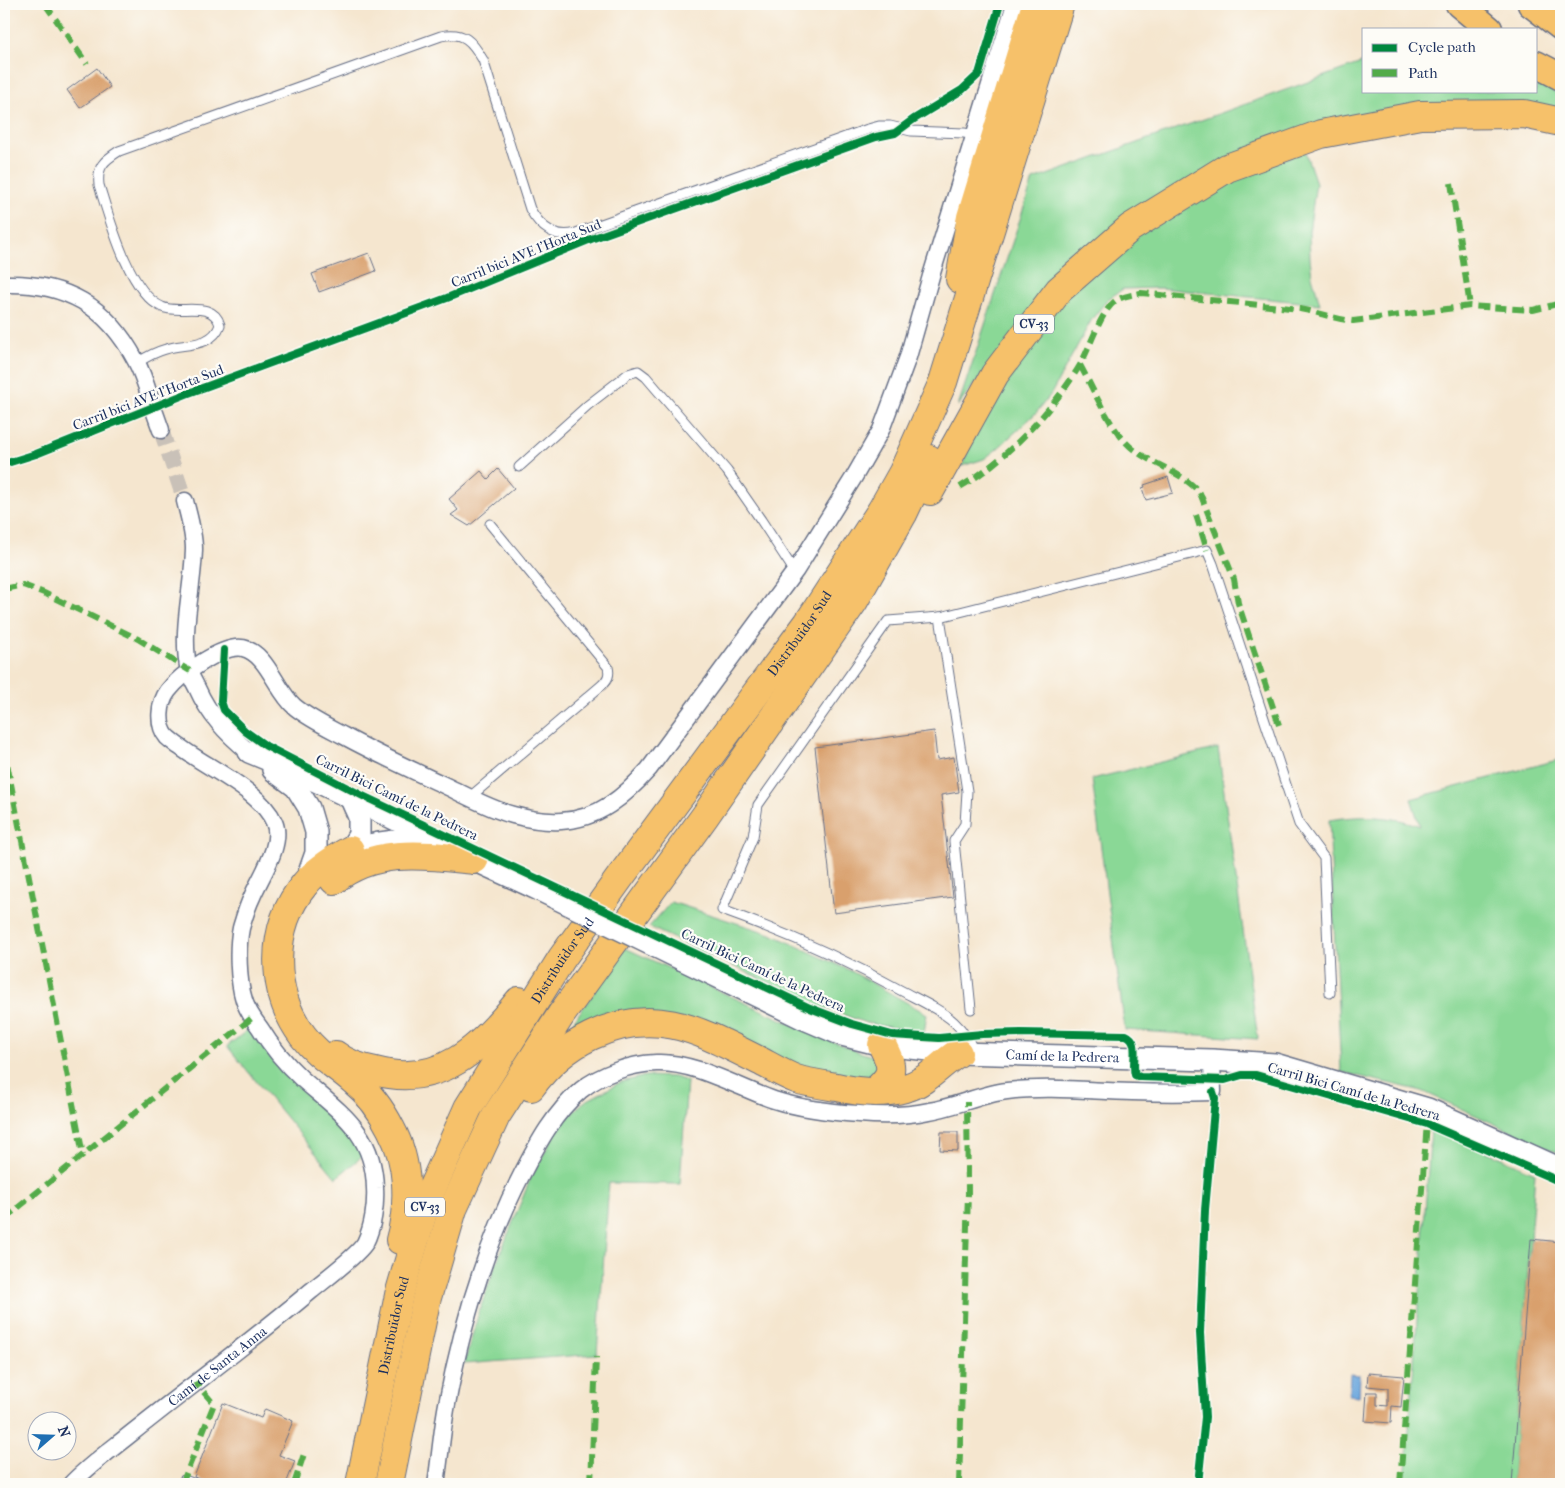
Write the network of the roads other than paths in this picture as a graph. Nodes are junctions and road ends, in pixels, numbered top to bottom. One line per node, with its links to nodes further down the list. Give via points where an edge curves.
1 (1015, 4): 12 (street)
2 (1036, 4): 17 (highway, via 971,217 950,329)
3 (1060, 4): 17 (highway, CV-33, via 943,382)
4 (1079, 4): 26 (highway, via 962,378 926,467 854,601)
5 (1459, 4): 8 (main road)
6 (1531, 4): 7 (main road)
7 (1561, 27)
8 (1488, 28)
9 (1538, 65): 10 (main road)
10 (1561, 77)
11 (1561, 122): 26 (highway, CV-33, via 1524,114 1420,116 1321,134 1227,168 1130,228 1059,290 995,374 866,605)
12 (975, 135): 14 (lane, via 879,126 576,233 560,234 542,226 530,209 477,49 459,34 441,36 118,151 109,157 100,167 99,185 128,266 140,286 162,307 206,310 215,315 220,325 218,331 201,343 164,349); 20 (street, via 908,357 881,430)
13 (4, 284): 14 (street, via 27,283 60,290 90,305 112,324)
14 (137, 362): 15 (street)
15 (161, 430)
16 (519, 467): 20 (lane, via 588,405 628,374 638,371 727,471)
17 (903, 472): 31 (highway, Distribuïdor Sud / CV-33, via 808,623)
18 (185, 501): 22 (street, via 194,548 186,644)
19 (490, 524): 25 (lane, via 610,672 602,685)
20 (795, 572): 25 (street, via 649,769 628,792 604,810 560,822 536,820 509,815)
21 (940, 617): 33 (lane, via 1207,550 1299,824 1324,858); 34 (lane, via 967,791 966,824 954,841); 36 (lane, via 888,621 758,805 753,837 722,910 788,935 929,1006 953,1021 967,1036)
22 (190, 671): 23 (street, via 212,717); 25 (street, via 224,650 233,647 246,649 262,660 288,701 304,714 368,749); 42 (street, Camí de Santa Anna, via 164,697 161,724 167,738 239,785 263,806 275,823 274,851 250,901 240,931 238,963 244,1001 266,1038 298,1075 330,1102 363,1138 375,1172 375,1200 363,1247)
23 (249, 752): 24 (street); 27 (street, via 296,787 309,808)
24 (350, 797): 28 (street, via 359,817 359,835); 29 (street)
25 (470, 797)
26 (705, 816): 40 (highway, Distribuïdor Sud / CV-33, via 561,1015 496,1116 453,1210)
27 (316, 832): 28 (street, via 338,850); 30 (street, via 316,853)
28 (350, 850): 29 (street, via 365,852 401,846); 30 (highway); 32 (street, via 316,883 298,909 289,934)
29 (458, 854): 32 (highway, via 399,855 375,859 344,872 321,890 306,913); 35 (street, Camí de la Pedrera, bridge, via 802,1018 842,1035)
30 (305, 884): 44 (highway, via 284,923 279,945 277,969 281,992 303,1036 321,1057 354,1081 374,1101 392,1130 402,1156 406,1186 406,1218 386,1293 360,1423)
31 (562, 958): 32 (highway, via 540,972 512,1010 484,1041 463,1058 439,1069 414,1075 385,1074 361,1068 342,1060 327,1048 305,1020 297,1002); 45 (highway, Distribuïdor Sud / CV-33, via 468,1108 426,1202 399,1295)
32 (291, 965)
33 (1330, 993)
34 (971, 1009)
35 (882, 1045): 36 (street, Camí de la Pedrera); 38 (highway, via 891,1067 887,1080)
36 (967, 1053): 37 (street, Camí de la Pedrera); 38 (highway, via 944,1062 917,1084 903,1089)
37 (1212, 1060): 39 (street, Camí de la Pedrera, via 1275,1064 1428,1109); 47 (street, via 1213,1092 1038,1088 1004,1091 929,1111 897,1115 813,1111 691,1068 659,1063 629,1066 604,1076 583,1089 559,1111 510,1197 468,1312 447,1404)
38 (875, 1091): 40 (highway, via 854,1091 796,1079 684,1026 658,1021 629,1022 600,1031 574,1044 542,1070 508,1120 463,1212)
39 (1561, 1169)
40 (426, 1300): 46 (highway, Distribuïdor Sud / CV-33)
41 (184, 1480): 43 (lane)
42 (71, 1484)
43 (195, 1484)
44 (354, 1484)
45 (360, 1484)
46 (389, 1484)
47 (436, 1484)

